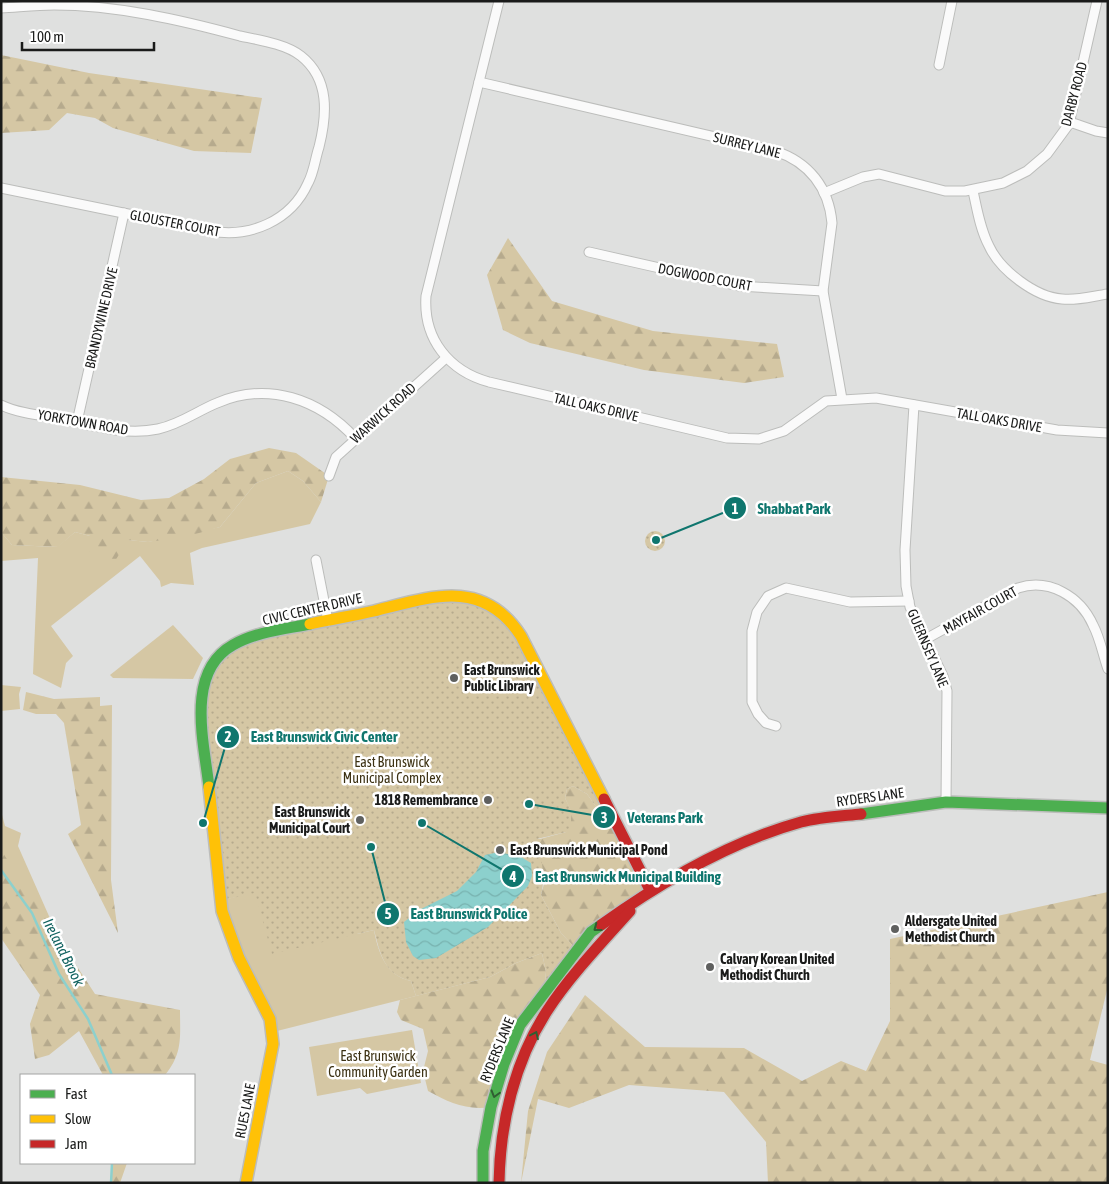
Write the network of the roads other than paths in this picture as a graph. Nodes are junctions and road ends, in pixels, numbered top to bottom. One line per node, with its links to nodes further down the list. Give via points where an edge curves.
1 (499, 1): 6 (street, TALL OAKS DRIVE)
2 (952, 1): 5 (street)
3 (1097, 1): 7 (street, DARBY ROAD)
4 (1, 8): 12 (street, GLOUSTER COURT, via 63,6 105,9 180,21 267,42 299,55 315,72 325,101 324,126 309,181 294,204 281,216 256,229 229,233)
5 (939, 66)
6 (479, 82): 11 (street, SURREY LANE, via 775,151 804,166); 16 (street, TALL OAKS DRIVE, via 426,296 429,328)
7 (1070, 122): 8 (street); 10 (street, DARBY ROAD, via 1055,145 1027,171 1004,183)
8 (1108, 133)
9 (1, 188): 12 (street, GLOUSTER COURT)
10 (973, 190): 11 (street, DARBY ROAD, via 945,191 879,174); 15 (street, via 989,247 998,260 1029,286 1059,299)
11 (824, 193): 14 (street, SURREY LANE, via 832,223)
12 (124, 213): 20 (street, BRANDYWINE DRIVE)
13 (589, 252): 14 (street, DOGWOOD COURT, via 739,286)
14 (823, 291): 17 (street, SURREY LANE)
15 (1108, 294)
16 (446, 358): 17 (street, TALL OAKS DRIVE, via 478,379 744,440 773,435 794,426 826,401); 22 (street, WARWICK ROAD)
17 (842, 399): 19 (street, TALL OAKS DRIVE, via 876,398)
18 (1, 405): 20 (street, YORKTOWN ROAD)
19 (914, 405): 21 (street, TALL OAKS DRIVE, via 1057,430); 25 (street, GUERNSEY LANE, via 905,550)
20 (77, 422): 22 (street, YORKTOWN ROAD, via 118,430 157,429 181,422 228,398 265,393 289,396 312,404 333,417)
21 (1108, 433)
22 (355, 438): 23 (street, WARWICK ROAD, via 336,457)
23 (330, 476)
24 (316, 560): 26 (street)
25 (909, 601): 27 (street, GUERNSEY LANE); 29 (street, via 850,602 786,588 768,596 757,612 752,631 752,702 766,723)
26 (328, 621): 32 (main road, CIVIC CENTER DRIVE, via 447,595 478,599 500,610 521,636); 33 (main road, CIVIC CENTER DRIVE, via 238,642 217,657 208,669 203,687 202,717 222,914 270,1019)
27 (924, 640): 28 (street, MAYFAIR COURT, via 1018,588 1045,585 1072,598 1084,609 1094,625); 30 (street, GUERNSEY LANE, via 943,676 947,691)
28 (1108, 669)
29 (776, 726)
30 (946, 802): 31 (main road, RYDERS LANE); 32 (main road, RYDERS LANE, via 802,822 748,841)
31 (1108, 808)
32 (650, 890): 35 (main road, RYDERS LANE, one-way to 35, via 591,932 520,1025 491,1108 483,1151); 36 (main road, RYDERS LANE, one-way to 32, via 505,1118 519,1069 544,1016 604,938)
33 (273, 1044): 34 (main road, RUES LANE)
34 (246, 1183)
35 (483, 1183)
36 (499, 1183)

